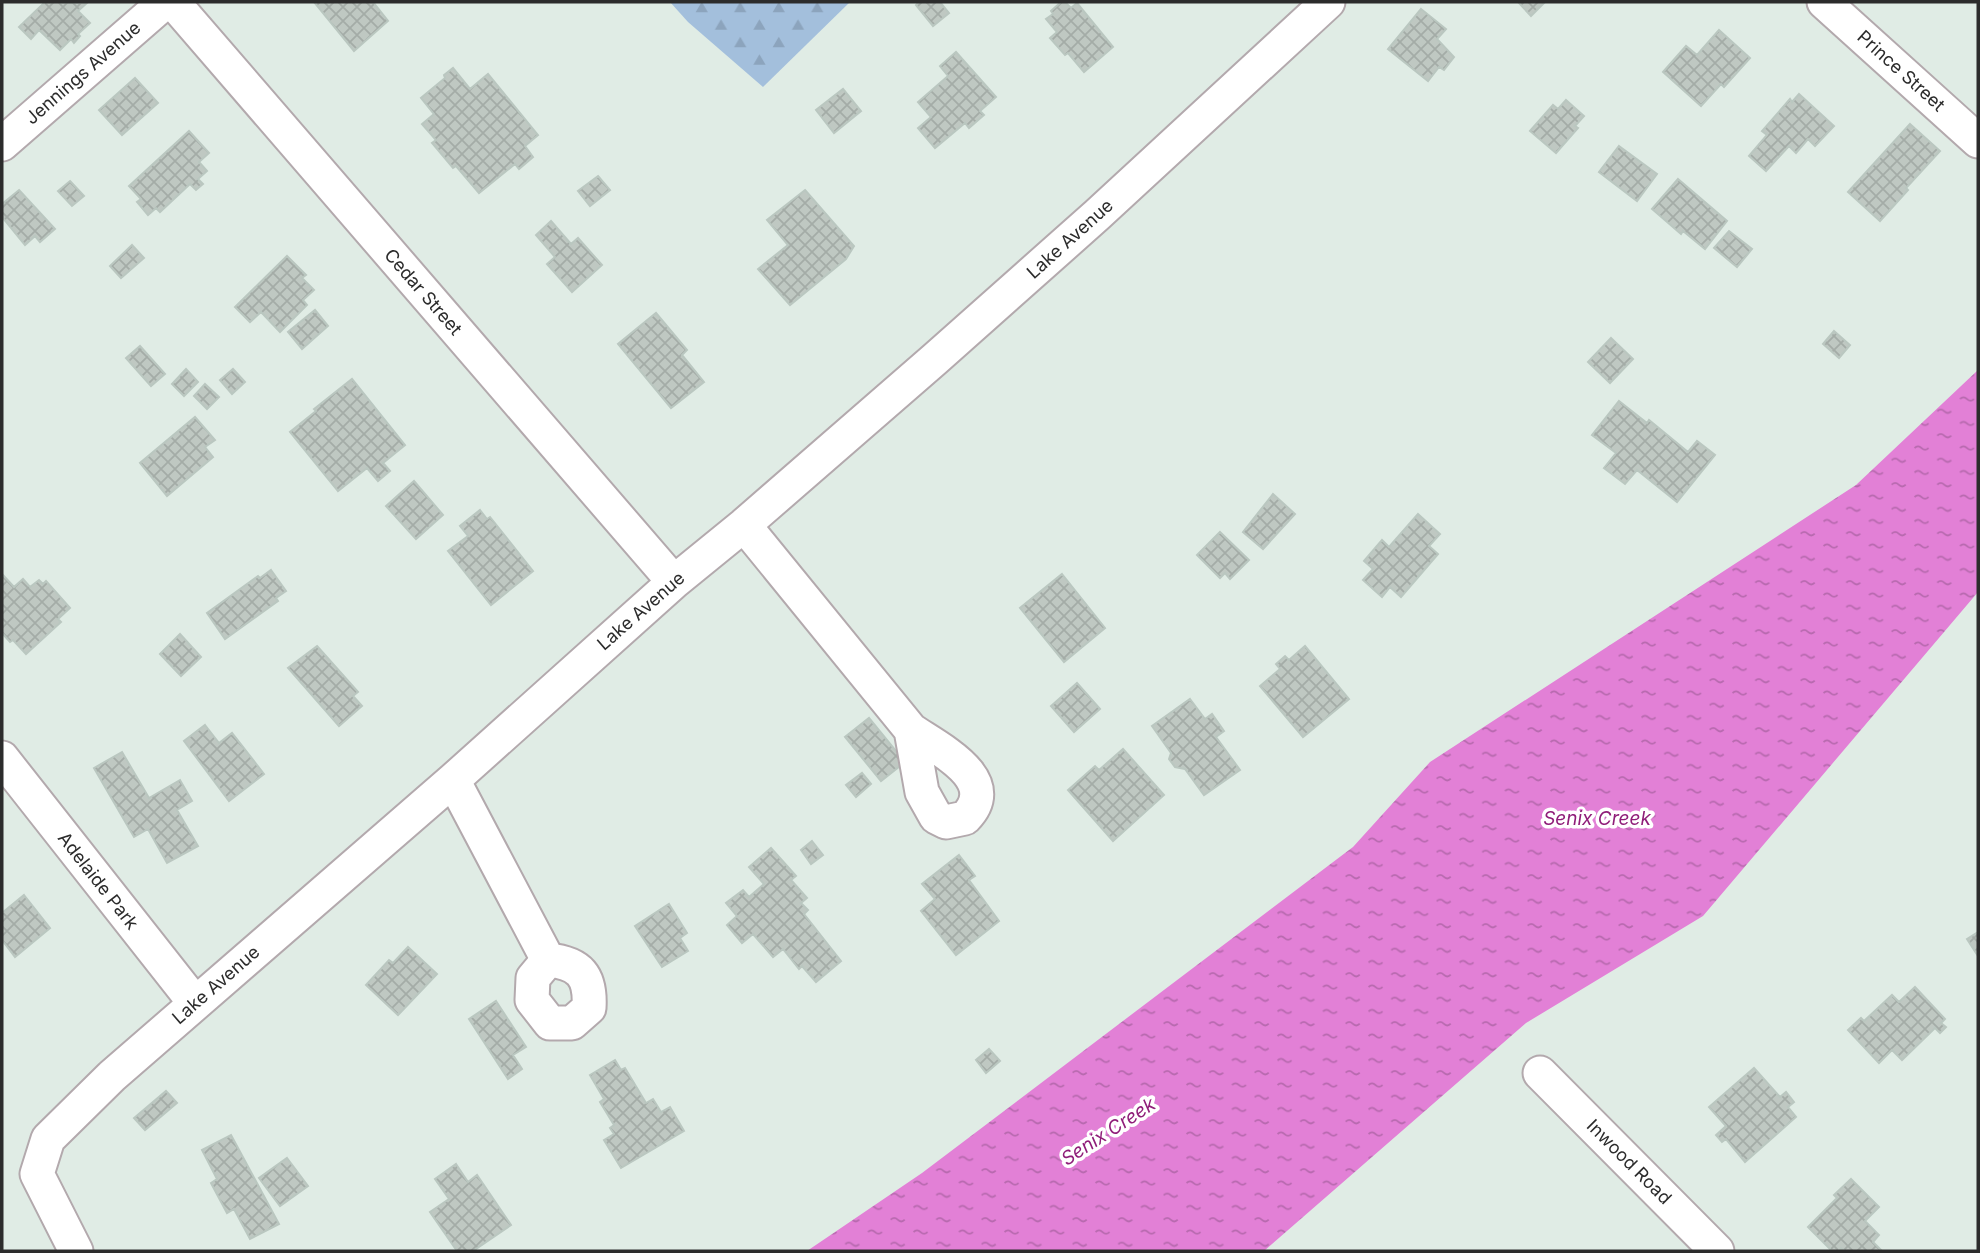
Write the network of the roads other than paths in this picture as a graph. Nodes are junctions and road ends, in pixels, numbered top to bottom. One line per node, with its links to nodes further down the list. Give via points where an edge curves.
1 (165, 2): 6 (street, Jennings Avenue)
2 (173, 2): 8 (street, Cedar Street)
3 (1328, 2): 7 (street, Lake Avenue, via 1097,215)
4 (1824, 2): 5 (street, Prince Street)
5 (1978, 141)
6 (2, 144)
7 (744, 525): 8 (street, Lake Avenue); 9 (street)
8 (674, 582): 11 (street, Lake Avenue)
9 (911, 730)
10 (2, 758): 13 (street, Adelaide Park)
11 (453, 780): 12 (street); 13 (street, Lake Avenue)
12 (548, 960)
13 (195, 1003): 15 (street, Lake Avenue, via 48,1139 37,1174)
14 (1540, 1073): 16 (street, Inwood Road)
15 (76, 1251)
16 (1717, 1251)

